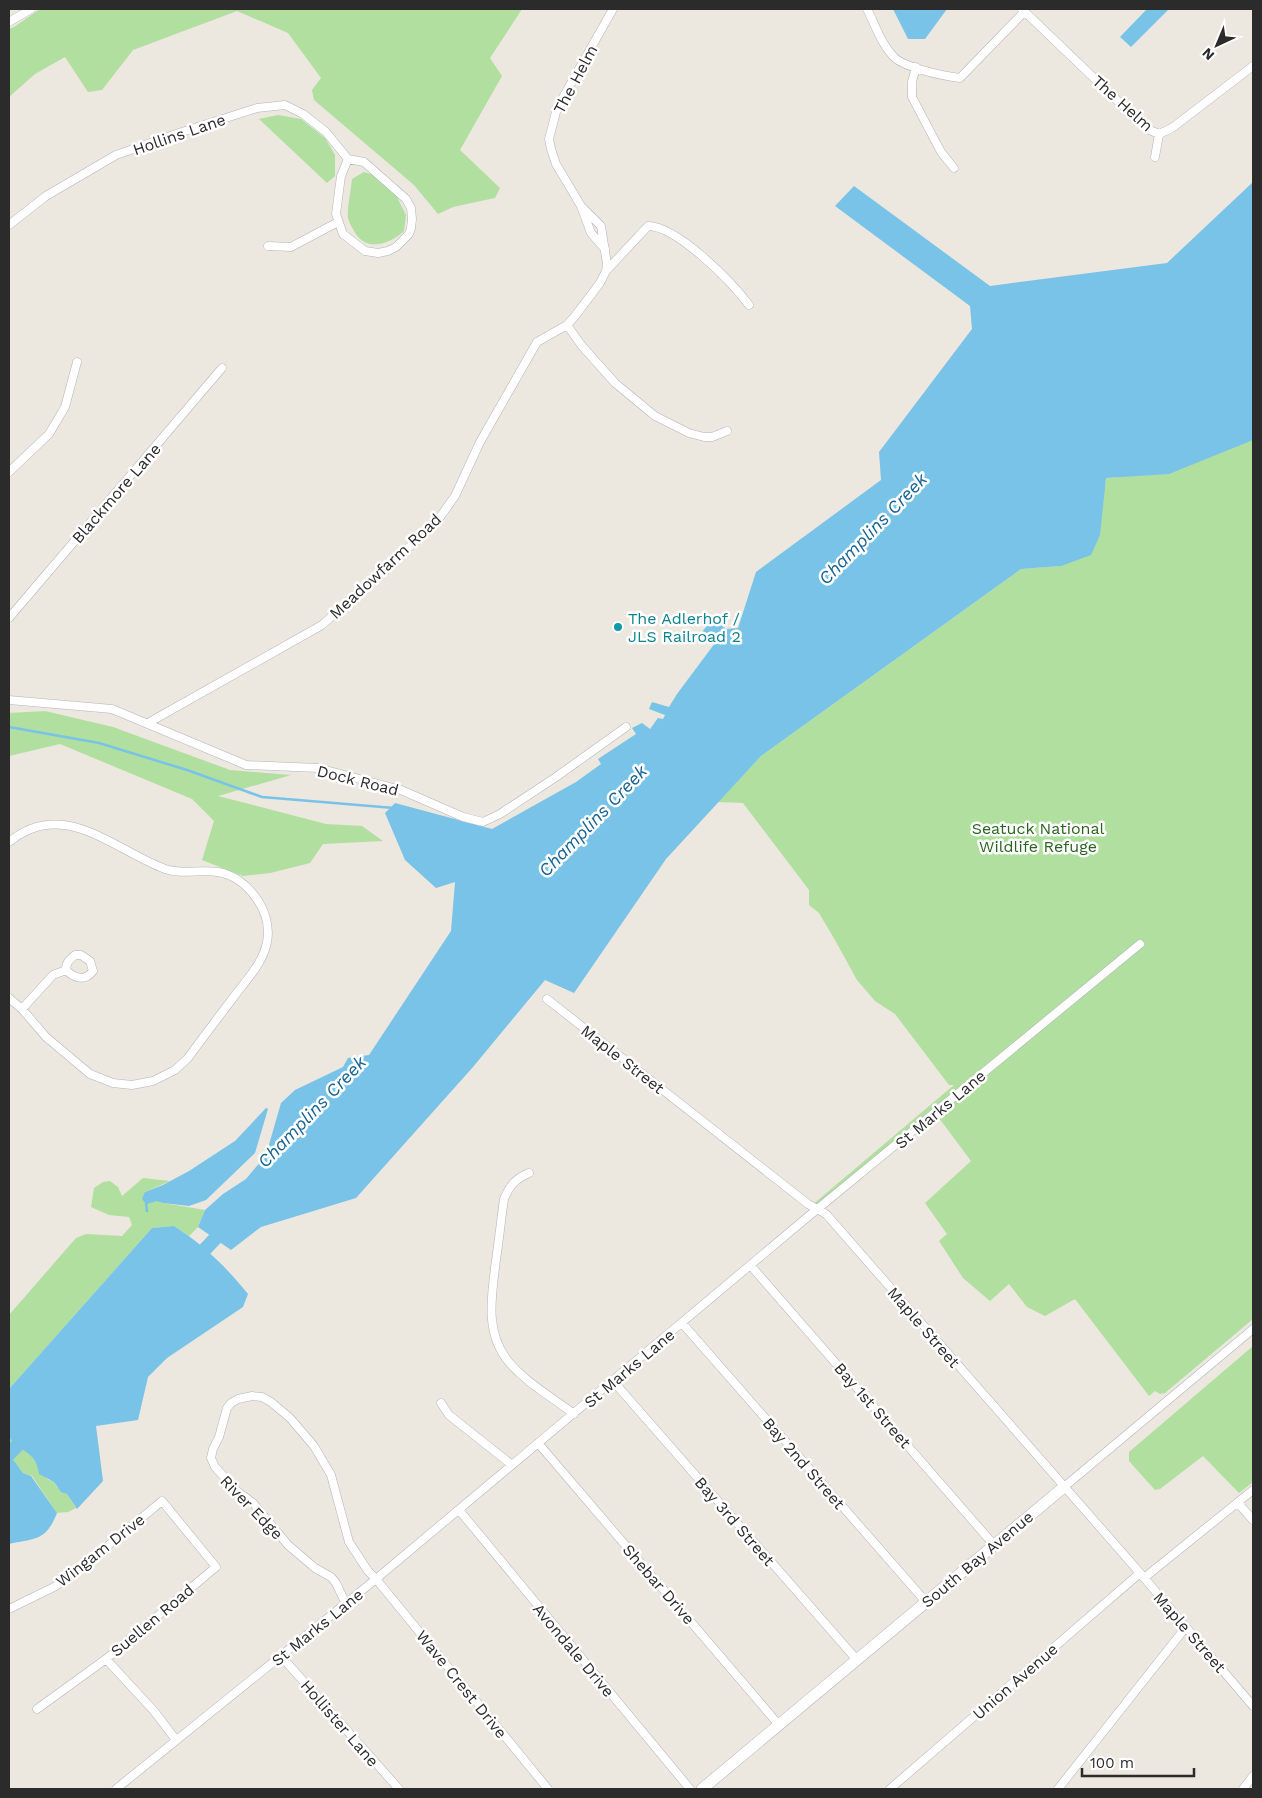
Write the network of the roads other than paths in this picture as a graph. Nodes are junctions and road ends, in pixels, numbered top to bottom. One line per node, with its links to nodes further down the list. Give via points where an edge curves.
1 (32, 9): 5 (street)
2 (613, 9): 12 (street, The Helm, via 557,108 549,139 556,164)
3 (867, 9): 7 (street, The Helm, via 888,50 899,61)
4 (1024, 10): 7 (street, The Helm, via 960,78); 8 (street, The Helm, via 1147,129)
5 (9, 22)
6 (1253, 66): 8 (street, The Helm, via 1172,128)
7 (916, 67): 11 (street, via 912,97 941,152)
8 (1159, 134): 9 (street)
9 (1155, 157)
10 (348, 158): 13 (street, via 341,176 336,214); 13 (street, Hollins Lane, via 364,162 406,199 412,219 409,234 404,240 388,251 378,252 365,251 354,244 343,234); 14 (street, Hollins Lane, via 326,132 303,114 285,105 258,108 116,155 46,196)
11 (954, 168)
12 (581, 206): 16 (street, The Helm, via 592,233); 16 (street, The Helm, via 601,226)
13 (338, 222): 15 (street, via 291,247)
14 (9, 225)
15 (268, 246)
16 (605, 249): 17 (street, The Helm)
17 (606, 271): 18 (street, Meadowfarm Road, via 648,226 655,226 678,238 726,278); 19 (street, Meadowfarm Road)
18 (748, 305)
19 (567, 325): 22 (street, via 614,383 656,416 704,437); 26 (street, Meadowfarm Road, via 537,342 480,442 455,496 425,534 322,625)
20 (77, 362): 23 (street, via 65,407 49,434)
21 (222, 368): 24 (street, Blackmore Lane)
22 (727, 430)
23 (9, 472)
24 (9, 618)
25 (9, 700): 26 (street, Dock Road, via 112,709)
26 (148, 723): 27 (street, Dock Road, via 246,766 318,768 402,790 463,817 484,822)
27 (626, 728)
28 (9, 842): 33 (street, via 31,828 44,825 79,827 168,870 219,872 236,878 249,888 266,921 267,942 260,963 188,1058 175,1070 153,1081 132,1085 113,1083 90,1074 46,1037)
29 (1140, 944): 35 (street, St Marks Lane)
30 (66, 970): 33 (street, via 53,975)
31 (9, 998): 33 (street)
32 (547, 998): 35 (street, Maple Street)
33 (22, 1009)
34 (529, 1173): 41 (street, via 513,1182 504,1199 491,1320 496,1341 506,1359 518,1372)
35 (818, 1210): 36 (street, St Marks Lane); 44 (street, Maple Street, via 826,1214)
36 (751, 1266): 37 (street, St Marks Lane); 50 (street, Bay 1st Street)
37 (682, 1323): 39 (street, St Marks Lane); 53 (street, Bay 2nd Street)
38 (1253, 1329): 44 (street, South Bay Avenue)
39 (613, 1381): 41 (street, St Marks Lane); 59 (street, Bay 3rd Street)
40 (442, 1403): 43 (street, via 448,1416)
41 (574, 1414): 42 (street, St Marks Lane)
42 (538, 1443): 43 (street, St Marks Lane); 62 (street, Shebar Drive)
43 (512, 1465): 48 (street, St Marks Lane)
44 (1064, 1487): 50 (street, South Bay Avenue); 51 (street, Maple Street)
45 (1253, 1490): 47 (street, Union Avenue)
46 (162, 1500): 55 (street, Wingam Drive, via 75,1573); 58 (street, Suellen Road, via 216,1567)
47 (1238, 1503): 49 (street); 51 (street, Union Avenue)
48 (458, 1510): 52 (street, St Marks Lane); 68 (street, Avondale Drive)
49 (1253, 1520)
50 (994, 1545): 53 (street, South Bay Avenue)
51 (1142, 1575): 56 (street, Maple Street); 70 (street, Union Avenue)
52 (376, 1579): 54 (street, St Marks Lane); 54 (street, River Edge, via 349,1542 331,1475 314,1446 271,1402 252,1396 231,1403 213,1449 211,1458 215,1467 253,1503 288,1545 331,1577); 67 (street, Wave Crest Drive)
53 (926, 1602): 59 (street, South Bay Avenue)
54 (346, 1604): 57 (street, St Marks Lane)
55 (9, 1609)
56 (1186, 1627): 60 (street, Maple Street); 71 (street)
57 (281, 1656): 63 (street, St Marks Lane); 66 (street, Hollister Lane)
58 (106, 1658): 61 (street); 63 (street, Suellen Road, via 154,1710)
59 (857, 1660): 62 (street, South Bay Avenue)
60 (1253, 1706)
61 (37, 1709)
62 (779, 1724): 69 (street, South Bay Avenue)
63 (176, 1740): 65 (street, St Marks Lane)
64 (1253, 1776): 72 (street)
65 (118, 1789)
66 (398, 1789)
67 (548, 1789)
68 (690, 1789)
69 (702, 1789)
70 (890, 1789)
71 (1058, 1789)
72 (1243, 1789)

